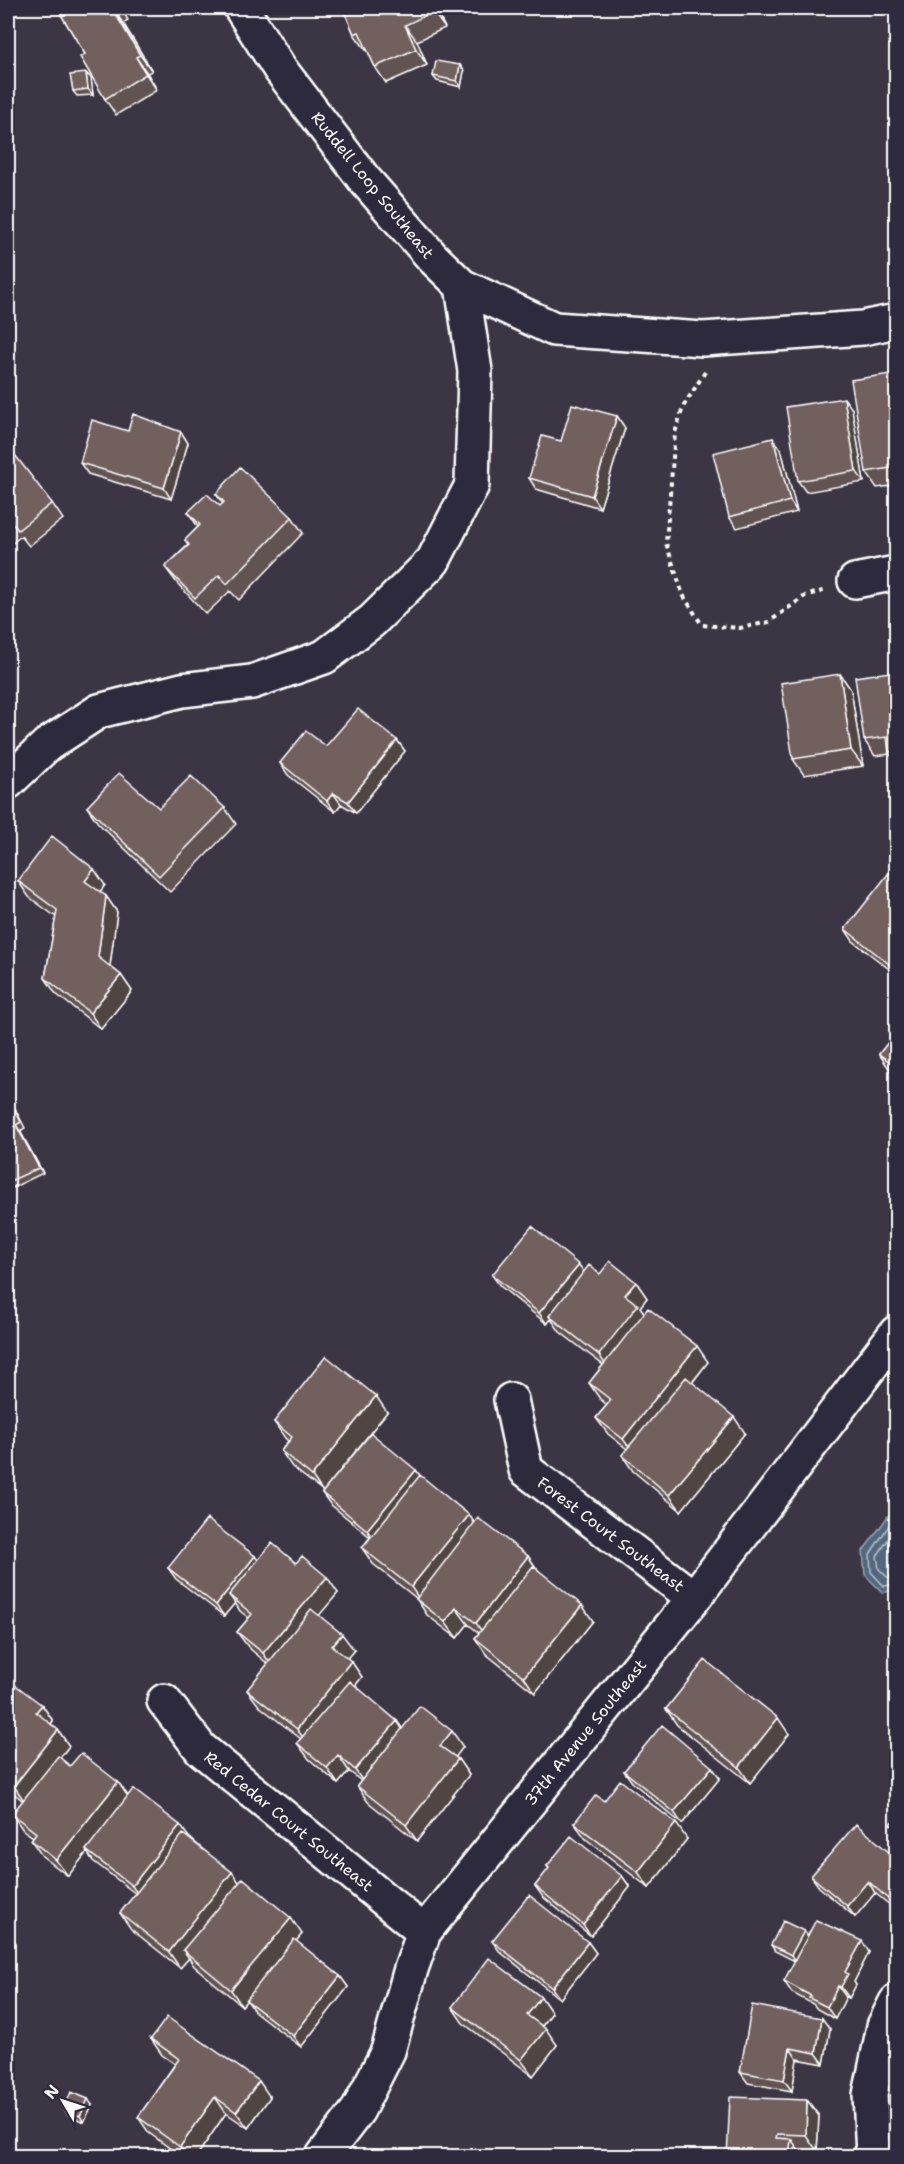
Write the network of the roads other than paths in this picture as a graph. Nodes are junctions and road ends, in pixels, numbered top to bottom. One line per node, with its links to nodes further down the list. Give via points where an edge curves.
1 (241, 8): 2 (street, Ruddell Loop Southeast, via 280,69 364,179)
2 (462, 286): 3 (street, Ruddell Loop Southeast, via 554,329 703,339 863,328); 6 (street, via 475,371 472,484 434,561 372,621 324,657 252,682 182,690 99,711 47,745)
3 (897, 321)
4 (897, 573): 5 (street)
5 (855, 581)
6 (8, 782)
7 (897, 1333): 9 (street, 37th Avenue Southeast)
8 (511, 1400): 9 (street, Forest Court Southeast, via 526,1470)
9 (694, 1598): 11 (street, 37th Avenue Southeast)
10 (164, 1701): 11 (street, Red Cedar Court Southeast, via 201,1749)
11 (424, 1932): 13 (street, 37th Avenue Southeast, via 388,2052 358,2110)
12 (897, 2002): 14 (street, via 884,2026 870,2095)
13 (323, 2157)
14 (873, 2157)

